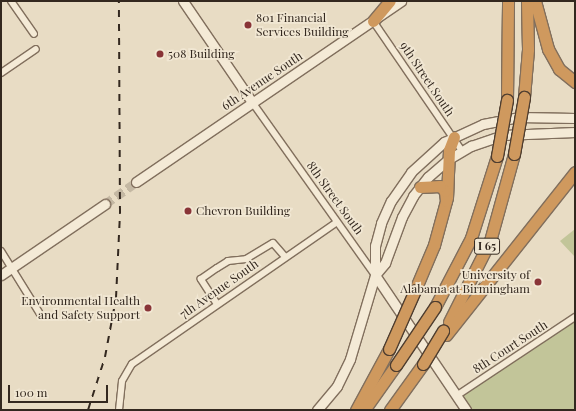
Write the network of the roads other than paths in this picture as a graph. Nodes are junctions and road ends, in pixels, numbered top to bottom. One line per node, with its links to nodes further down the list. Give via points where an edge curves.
1 (11, 1): 9 (street)
2 (183, 1): 13 (main road, 8th Street South)
3 (390, 1): 8 (highway)
4 (402, 1): 8 (main road, 6th Avenue South)
5 (508, 1): 38 (highway, I 65, bridge, via 507,100 497,156 471,238 435,307)
6 (527, 1): 33 (highway, I 65, bridge, via 528,49 524,97 514,154 490,240)
7 (535, 1): 12 (highway, via 548,49 560,69)
8 (373, 21): 13 (main road, 6th Avenue South); 16 (street, 9th Street South)
9 (34, 34)
10 (36, 49): 11 (street)
11 (1, 73)
12 (575, 82)
13 (252, 102): 20 (main road, 6th Avenue South); 24 (street, 8th Street South)
14 (575, 118): 16 (main road, via 506,118)
15 (575, 132): 17 (main road, via 503,135)
16 (454, 137): 17 (street, 9th Street South); 18 (highway); 29 (main road, via 418,163 394,196 385,212 375,246)
17 (462, 151): 18 (main road)
18 (449, 159): 21 (main road); 22 (highway)
19 (575, 172): 33 (highway)
20 (136, 182)
21 (420, 186): 22 (highway, via 440,186 445,191); 29 (main road, via 402,217 385,264)
22 (446, 201): 37 (highway, bridge, via 434,245 415,290 389,349)
23 (105, 204): 27 (main road)
24 (337, 222): 26 (street, 7th Avenue South); 29 (street, 8th Street South)
25 (1, 251): 27 (street)
26 (285, 257): 30 (street, 7th Avenue South); 30 (street, via 276,245 269,244 246,258 228,261 201,279)
27 (12, 268): 28 (main road); 31 (street)
28 (1, 275)
29 (375, 275): 34 (main road, 8th Street South); 36 (main road, via 348,364 333,391)
30 (217, 304): 35 (street, 7th Avenue South, via 141,357 127,370 122,381)
31 (40, 314)
32 (575, 317): 34 (street, 8th Court South)
33 (445, 333): 39 (highway, bridge)
34 (456, 396): 40 (main road, 8th Street South)
35 (119, 410)
36 (317, 410)
37 (356, 410)
38 (363, 410)
39 (390, 410)
40 (466, 410)

